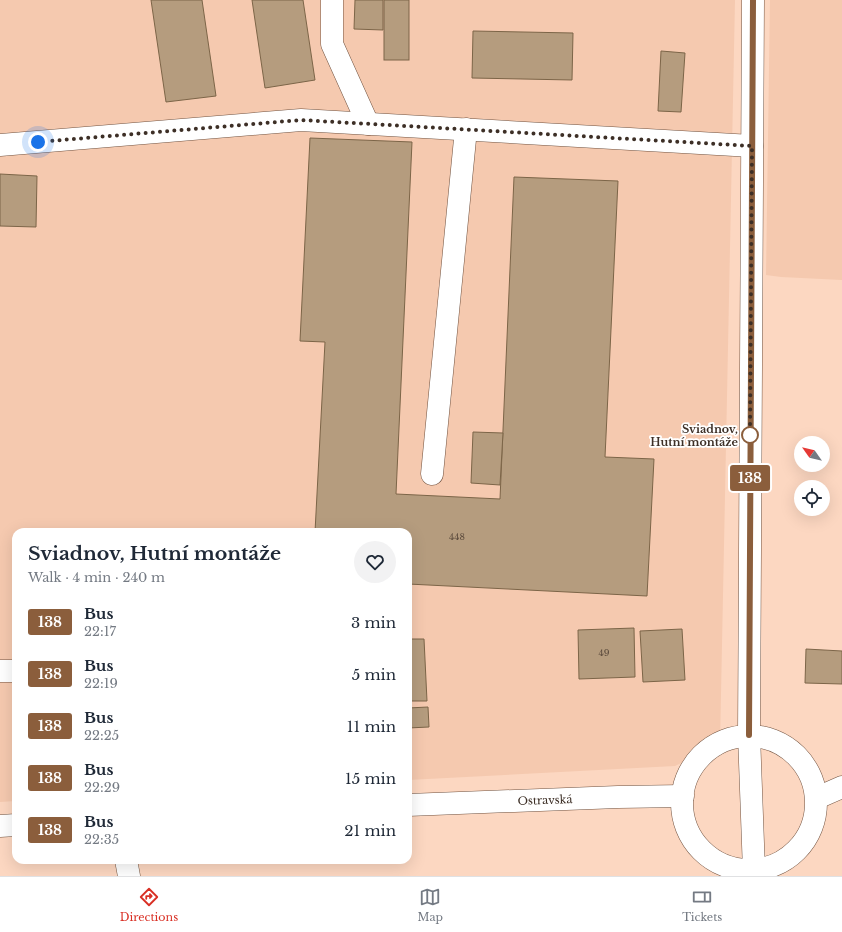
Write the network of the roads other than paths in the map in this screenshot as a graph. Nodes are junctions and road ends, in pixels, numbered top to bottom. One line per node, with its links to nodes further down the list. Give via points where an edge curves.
1 (332, 0): 3 (street, via 332,44)
2 (753, 0): 6 (street)
3 (368, 124): 4 (street); 5 (street, via 301,120)
4 (466, 129): 6 (street); 7 (street)
5 (0, 145)
6 (752, 146): 10 (street)
7 (432, 474)
8 (0, 670): 9 (street)
9 (12, 671)
10 (749, 735): 12 (street, via 719,742 698,758 685,782); 13 (street, via 771,738 794,752 810,772); 18 (street)
11 (842, 787): 13 (street)
12 (683, 796): 14 (street, Ostravská); 18 (street, via 681,808 688,834 705,855 728,868)
13 (817, 798): 18 (street, via 814,824 801,847 780,864)
14 (412, 806)
15 (12, 824): 16 (street)
16 (0, 826)
17 (127, 864): 19 (street)
18 (754, 873)
19 (129, 876)

